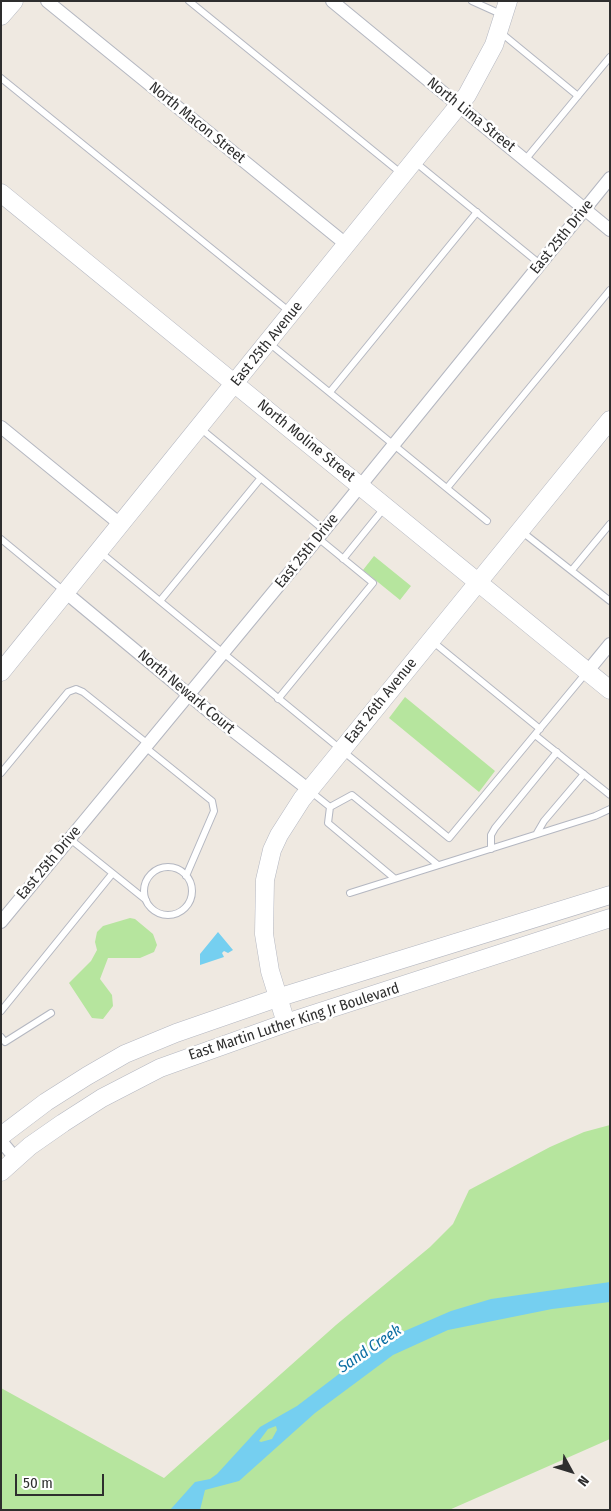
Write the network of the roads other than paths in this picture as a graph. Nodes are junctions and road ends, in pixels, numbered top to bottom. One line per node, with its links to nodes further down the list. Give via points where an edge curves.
1 (14, 1): 6 (street)
2 (47, 1): 19 (street, North Macon Street)
3 (189, 1): 13 (lane)
4 (332, 1): 11 (street, North Lima Street)
5 (472, 1): 7 (lane)
6 (1, 16)
7 (504, 16): 10 (lane); 11 (street, East 25th Avenue, via 481,72)
8 (610, 57): 10 (lane)
9 (1, 78): 22 (lane)
10 (578, 96): 12 (lane)
11 (459, 106): 12 (street, North Lima Street); 13 (street, East 25th Avenue)
12 (525, 160): 16 (street, North Lima Street)
13 (409, 168): 17 (lane); 19 (street, East 25th Avenue)
14 (610, 178): 16 (street, East 25th Drive)
15 (1, 194): 24 (street, North Moline Street)
16 (584, 209): 18 (street, North Lima Street); 20 (street, East 25th Drive)
17 (477, 212): 20 (lane); 25 (lane)
18 (610, 230)
19 (347, 245): 22 (street, East 25th Avenue)
20 (540, 264): 29 (street, East 25th Drive)
21 (610, 290): 32 (lane)
22 (292, 314): 23 (street, East 25th Avenue)
23 (268, 342): 24 (street, East 25th Avenue); 25 (lane)
24 (235, 384): 28 (street, East 25th Avenue); 31 (street, North Moline Street)
25 (330, 392): 29 (lane)
26 (610, 420): 37 (street, East 26th Avenue)
27 (1, 427): 35 (street)
28 (199, 427): 30 (lane); 35 (street, East 25th Avenue)
29 (394, 444): 31 (street, East 25th Drive); 32 (lane)
30 (260, 479): 38 (lane); 46 (lane)
31 (360, 485): 33 (street, North Moline Street); 38 (street, East 25th Drive)
32 (447, 488): 34 (lane)
33 (386, 506): 41 (lane); 43 (street, North Moline Street)
34 (487, 521)
35 (120, 524): 40 (street, East 25th Avenue)
36 (610, 524): 42 (lane)
37 (520, 530): 42 (lane); 43 (street, East 26th Avenue)
38 (321, 534): 41 (lane); 49 (street, East 25th Drive)
39 (1, 540): 44 (lane)
40 (98, 551): 44 (street, East 25th Avenue); 46 (lane)
41 (343, 559): 54 (lane, via 373,583)
42 (572, 570): 45 (lane)
43 (478, 582): 47 (street, East 26th Avenue); 51 (street, North Moline Street)
44 (66, 592): 50 (street, East 25th Avenue); 53 (street, North Newark Court)
45 (610, 600)
46 (160, 601): 49 (lane)
47 (431, 640): 55 (lane); 57 (street, East 26th Avenue)
48 (610, 644): 51 (street)
49 (223, 654): 53 (street, East 25th Drive); 54 (lane)
50 (4, 664)
51 (587, 672): 52 (street, North Moline Street); 55 (lane)
52 (610, 690)
53 (189, 695): 56 (street, East 25th Drive); 61 (street, North Newark Court)
54 (278, 699): 57 (lane)
55 (538, 732): 57 (lane, via 449,838); 58 (lane)
56 (147, 746): 59 (lane, via 76,689 68,692); 66 (street, East 25th Drive); 70 (lane, via 212,801 214,811)
57 (342, 750): 61 (street, East 26th Avenue)
58 (557, 752): 60 (lane); 67 (lane, via 495,828 491,835)
59 (1, 773)
60 (584, 774): 62 (lane); 65 (lane)
61 (309, 790): 63 (lane); 77 (street, East 26th Avenue, via 279,836 270,855 265,880 264,934)
62 (610, 795)
63 (330, 807): 68 (lane, via 352,795); 71 (lane, via 328,823)
64 (610, 809): 65 (lane)
65 (537, 833): 67 (lane)
66 (70, 839): 69 (lane); 76 (street, East 25th Drive)
67 (491, 849): 68 (lane)
68 (438, 865): 71 (lane)
69 (112, 874): 74 (lane); 78 (lane)
70 (186, 876): 74 (lane, via 167,868 153,873 145,884); 74 (lane, via 192,891 180,912 164,915 156,912)
71 (394, 878): 72 (lane)
72 (350, 893)
73 (610, 895): 77 (street, East Martin Luther King Jr Boulevard)
74 (146, 900)
75 (610, 918): 80 (street, East Martin Luther King Jr Boulevard)
76 (1, 922)
77 (278, 998): 80 (street, East 26th Avenue); 82 (street, East Martin Luther King Jr Boulevard, via 125,1054 46,1102)
78 (1, 1011)
79 (51, 1013): 81 (lane, via 5,1042)
80 (286, 1023): 84 (street, East Martin Luther King Jr Boulevard, via 138,1078 63,1123)
81 (1, 1037)
82 (1, 1136)
83 (1, 1141): 84 (street)
84 (16, 1159): 85 (street, East Martin Luther King Jr Boulevard)
85 (1, 1172)

